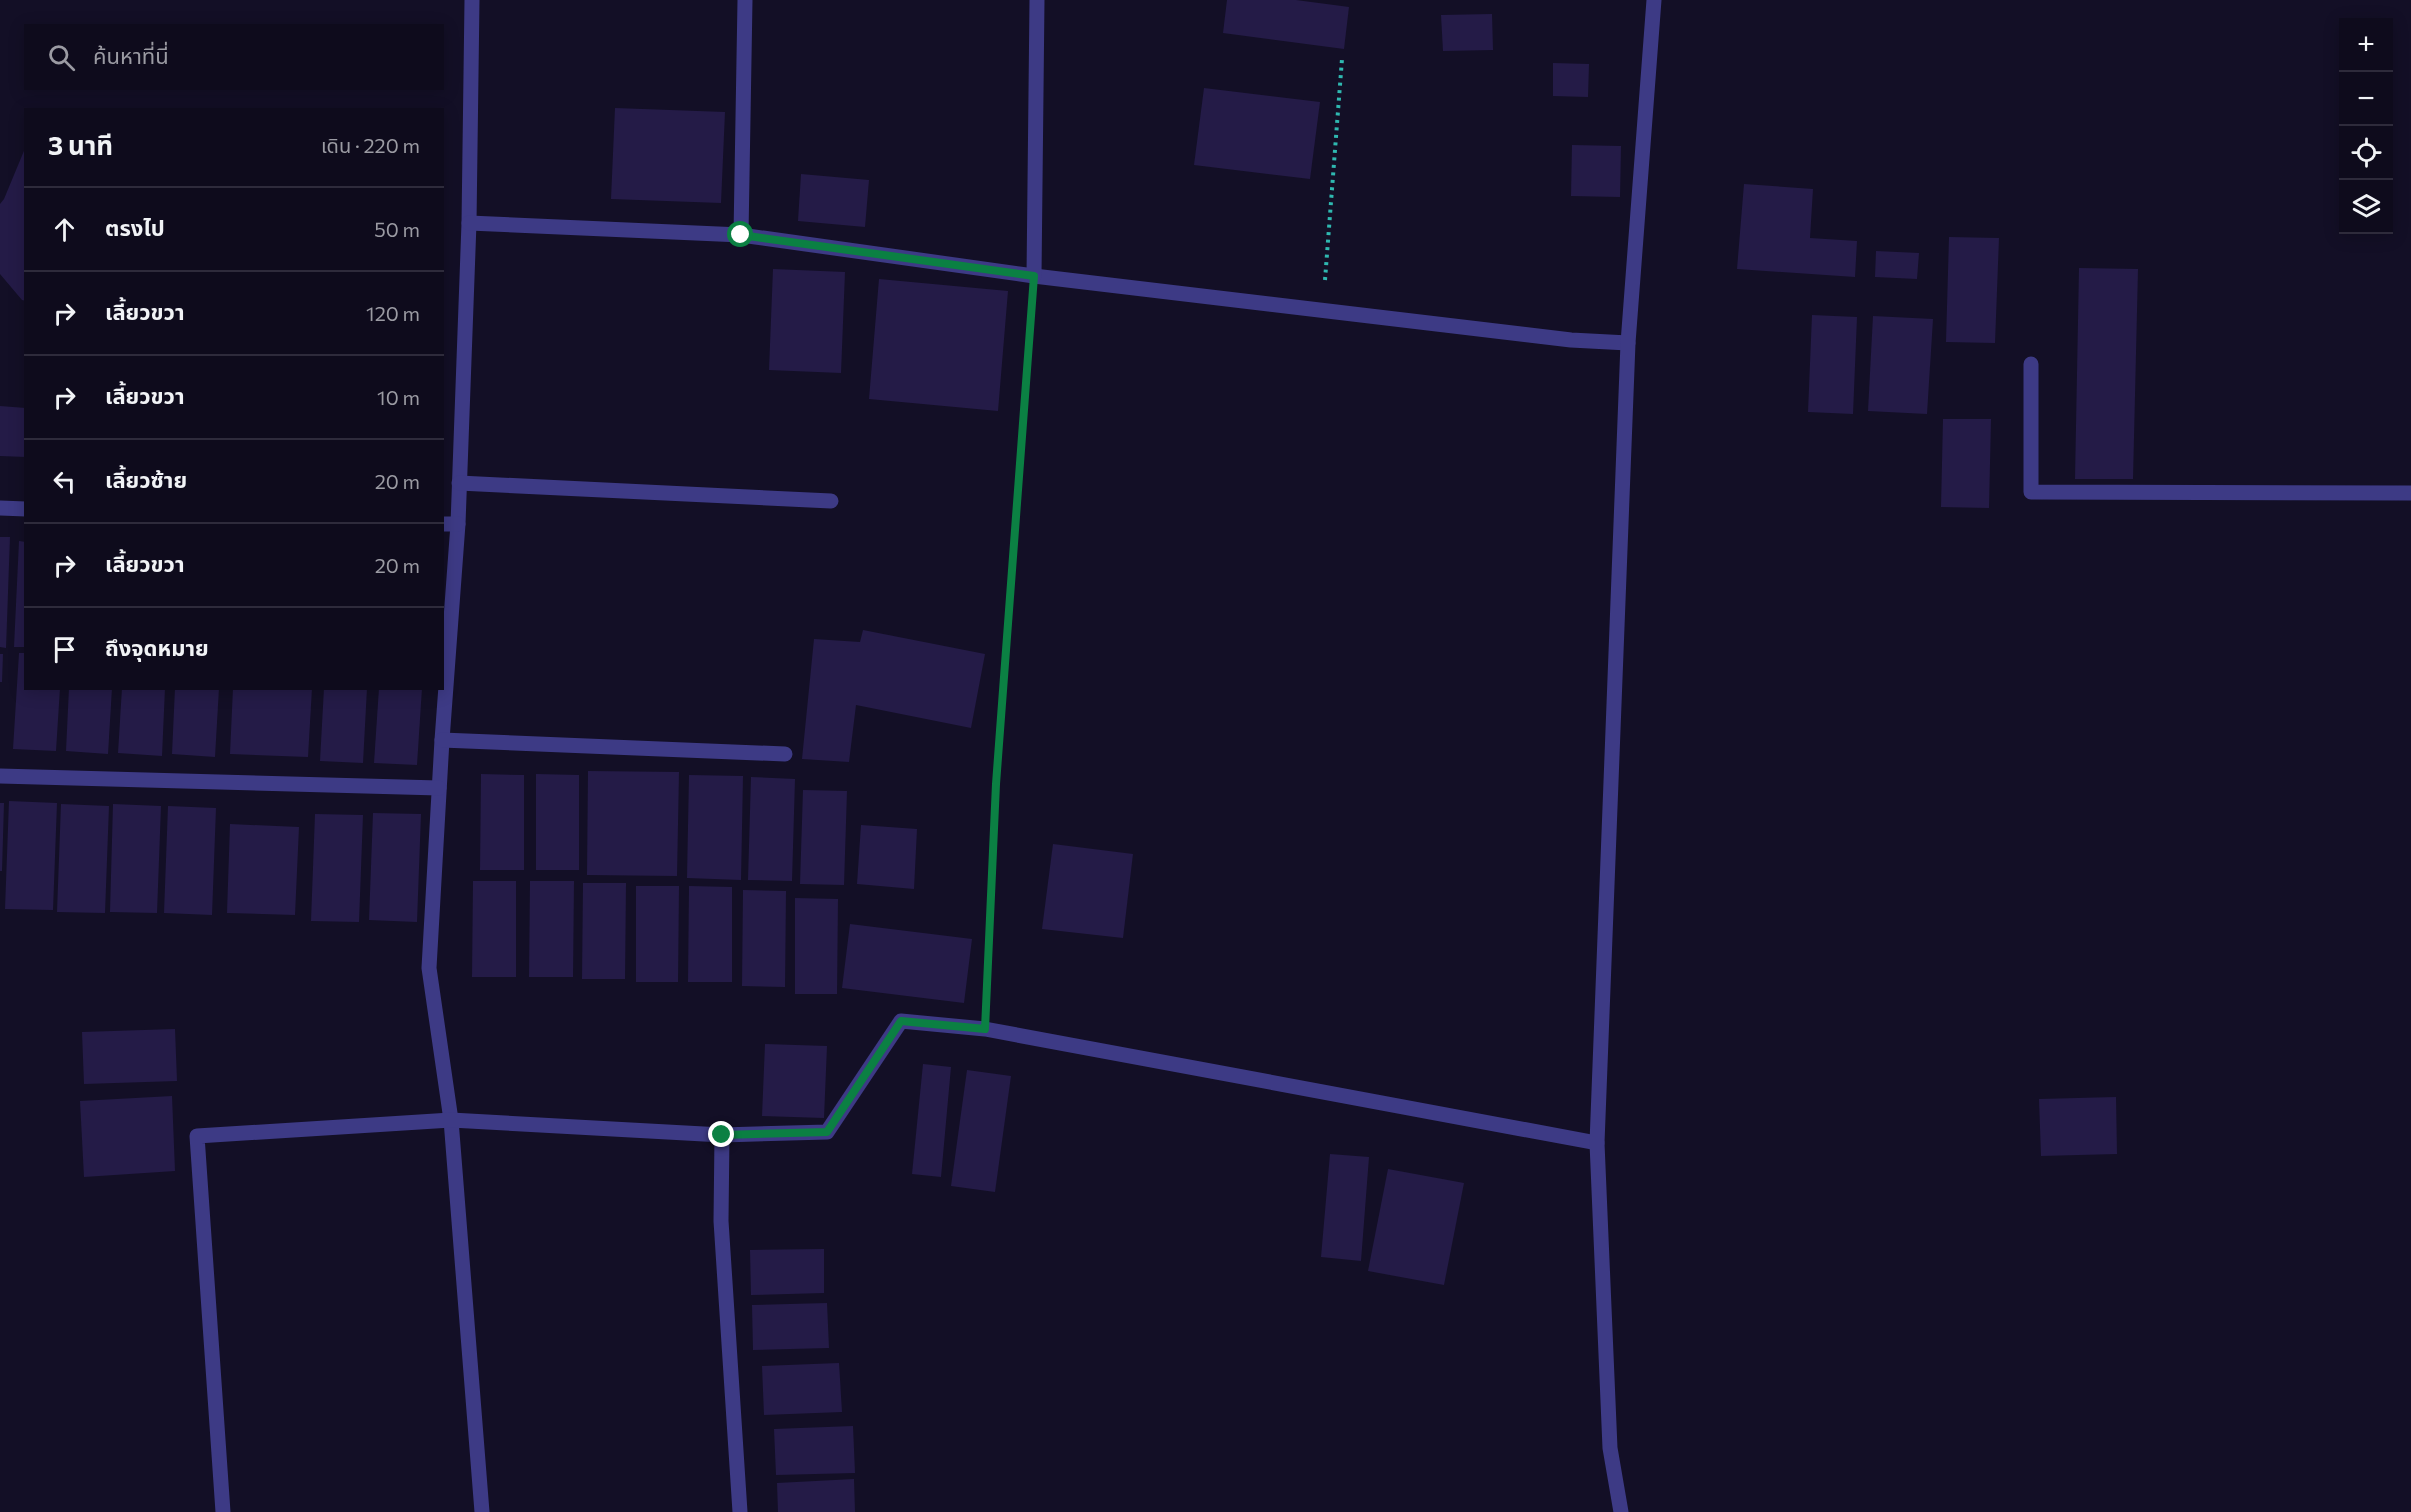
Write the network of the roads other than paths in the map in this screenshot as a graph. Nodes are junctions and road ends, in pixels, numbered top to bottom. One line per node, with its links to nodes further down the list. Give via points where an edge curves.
1 (472, 0): 5 (street)
2 (745, 0): 6 (street)
3 (1037, 0): 7 (street)
4 (1654, 0): 8 (street)
5 (469, 223): 6 (street); 10 (street)
6 (741, 235): 7 (street)
7 (1034, 276): 8 (street, via 1571,340)
8 (1628, 343): 24 (street)
9 (2031, 364): 11 (street, via 2031,492)
10 (459, 483): 12 (street); 15 (street)
11 (2411, 493)
12 (831, 501)
13 (0, 508): 14 (street)
14 (24, 509)
15 (450, 524): 16 (street)
16 (444, 686)
17 (444, 690): 18 (street)
18 (442, 740): 19 (street); 21 (street)
19 (785, 754)
20 (0, 776): 21 (street)
21 (439, 788): 22 (street, via 429,968)
22 (452, 1119): 23 (street); 25 (street, via 197,1136); 26 (street)
23 (722, 1135): 24 (street, via 827,1132 901,1021 985,1029); 27 (street, via 721,1221)
24 (1597, 1143): 28 (street, via 1610,1448)
25 (223, 1512)
26 (482, 1512)
27 (740, 1512)
28 (1621, 1512)

